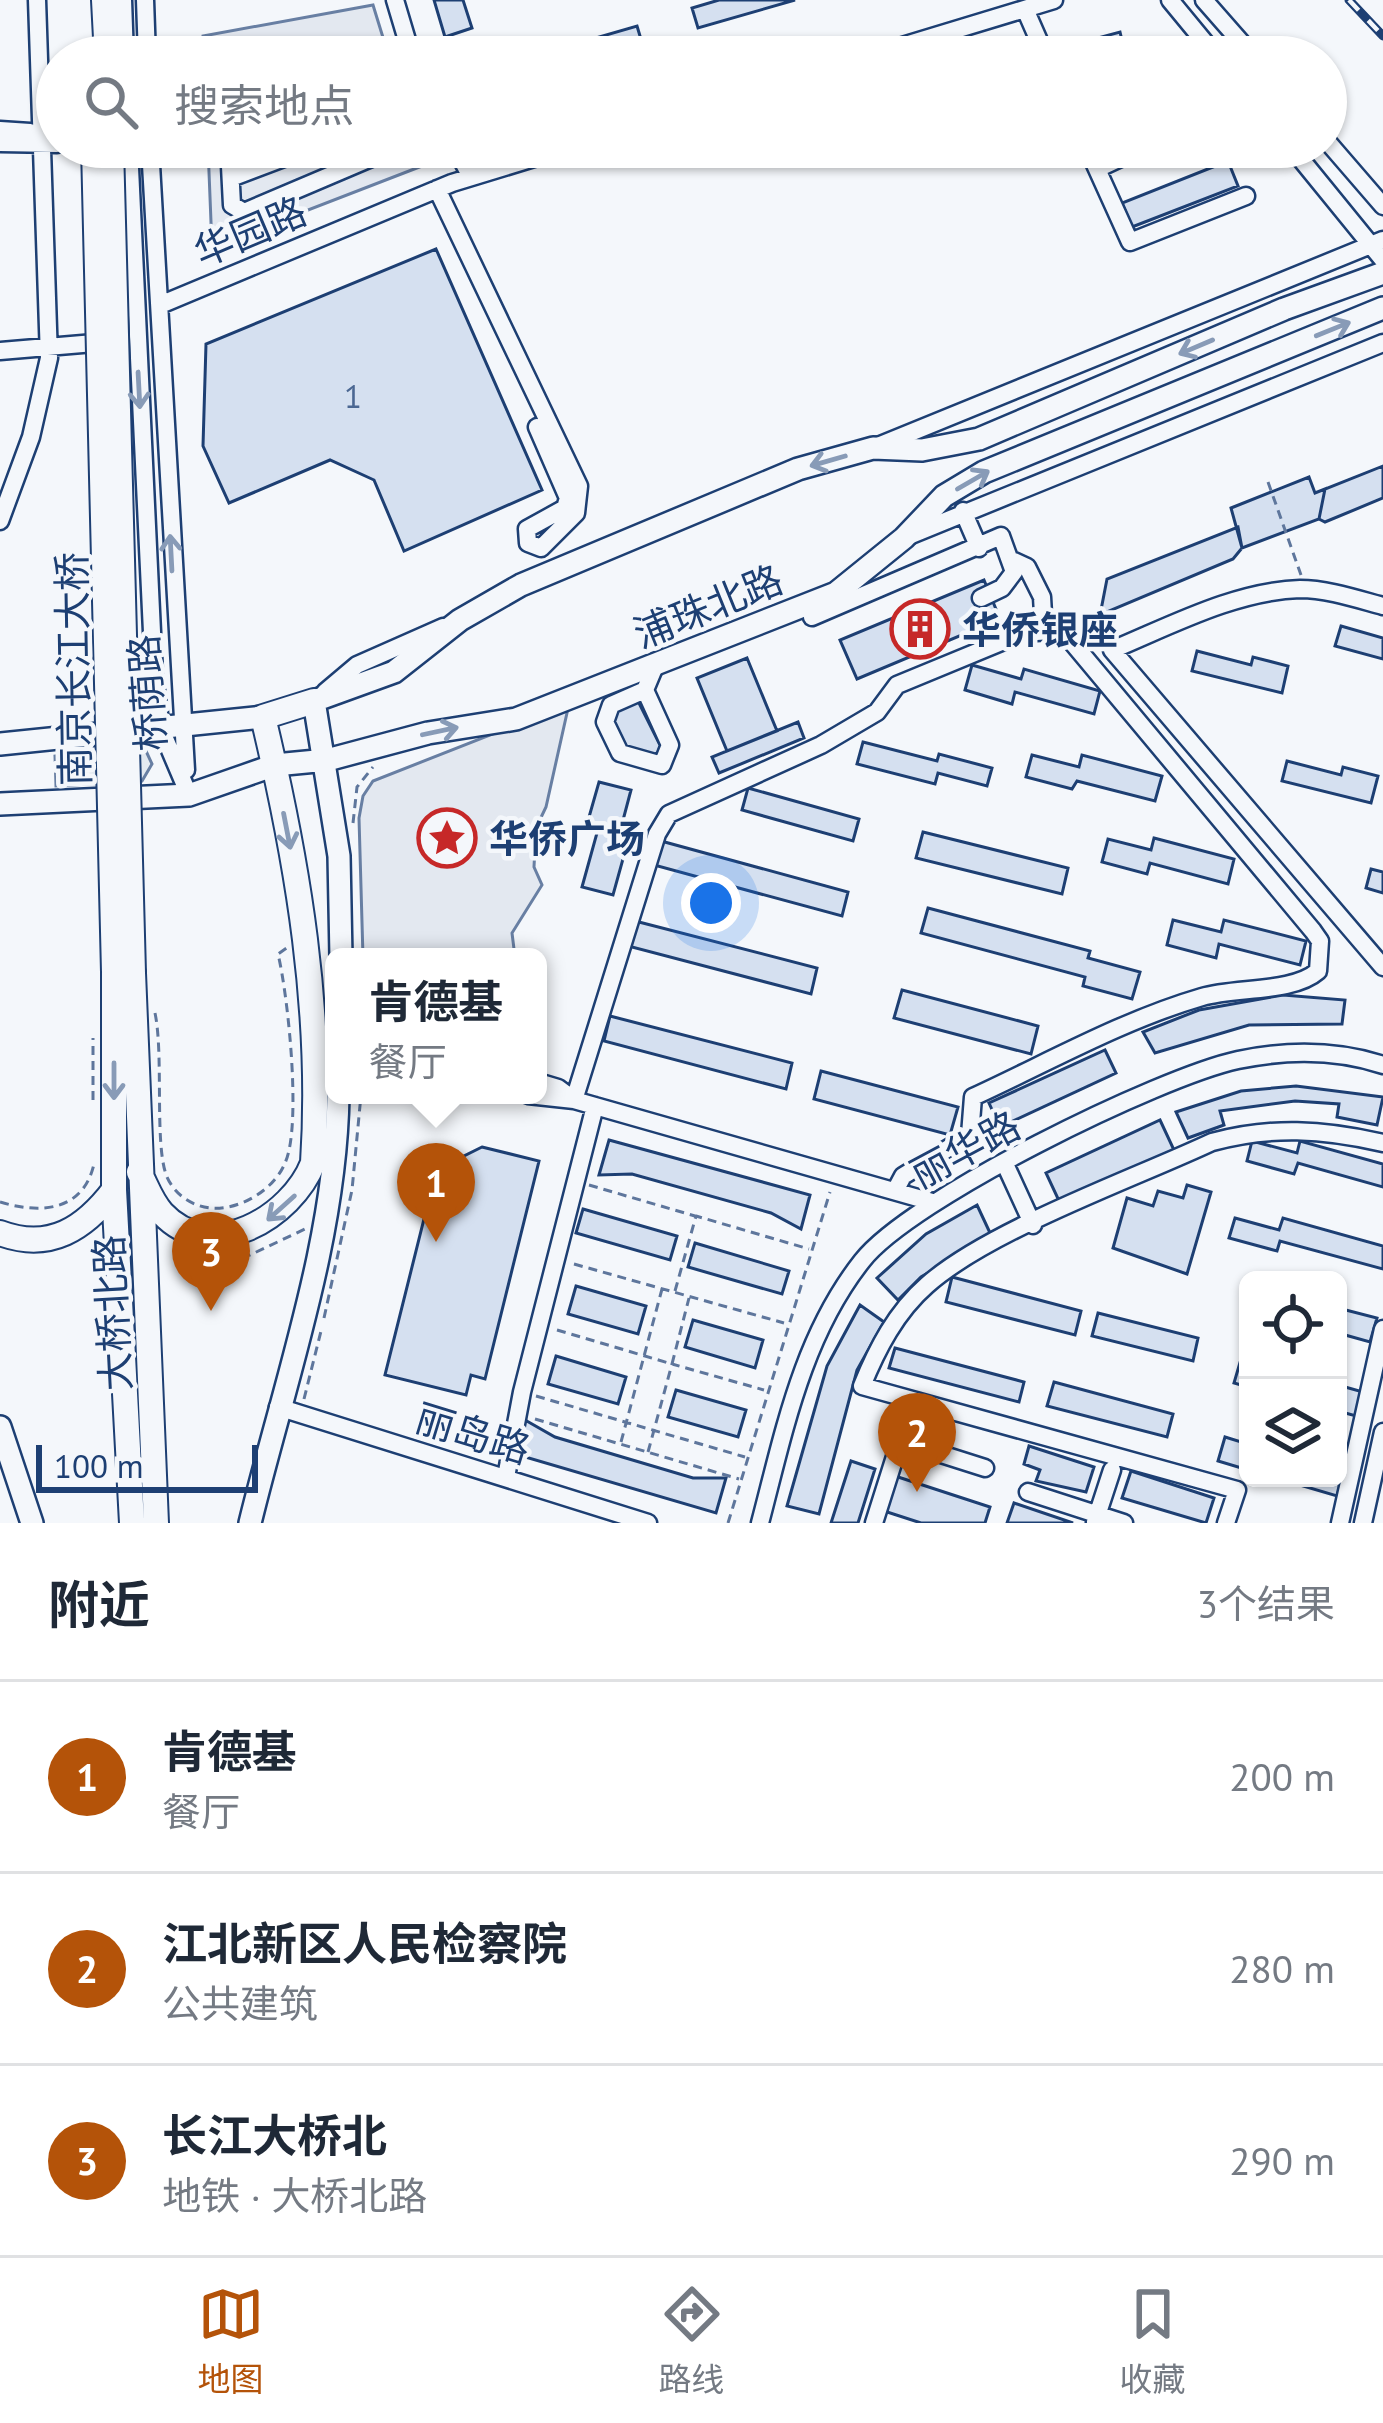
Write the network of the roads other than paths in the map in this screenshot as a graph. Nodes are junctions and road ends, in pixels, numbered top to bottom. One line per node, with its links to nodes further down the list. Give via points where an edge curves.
1 (37, 0): 11 (street)
2 (88, 0): 12 (highway)
3 (104, 0): 13 (highway)
4 (123, 0): 14 (street)
5 (145, 0): 15 (street)
6 (395, 0): 16 (street)
7 (1054, 0): 10 (street)
8 (1170, 0): 19 (street)
9 (1204, 0): 20 (street)
10 (1025, 9): 17 (street); 18 (street)
11 (40, 36)
12 (90, 36)
13 (106, 36)
14 (124, 36)
15 (146, 36)
16 (406, 36)
17 (936, 36)
18 (1037, 36)
19 (1200, 36)
20 (1236, 36)
21 (0, 130): 22 (street)
22 (36, 136)
23 (0, 143): 24 (street)
24 (36, 144)
25 (1347, 164): 42 (street)
26 (50, 168): 49 (street)
27 (95, 168): 75 (highway, 南京长江大桥, bridge)
28 (111, 168): 75 (highway, 南京长江大桥, bridge)
29 (130, 168): 47 (street, 桥荫路)
30 (151, 168): 45 (street, 桥荫路)
31 (230, 168): 39 (street)
32 (257, 168): 39 (street)
33 (350, 168): 39 (street, via 253,211 232,205)
34 (466, 168): 38 (street)
35 (501, 168): 38 (street, 华园路)
36 (1309, 168): 43 (street)
37 (1097, 169): 41 (street, via 1130,242)
38 (471, 177): 40 (street, 华园路)
39 (230, 178)
40 (437, 189): 45 (street, 华园路); 52 (street, via 579,486 576,513 541,548 529,543 526,529 565,508 568,498)
41 (1246, 196)
42 (1383, 206)
43 (1379, 248): 53 (street)
44 (1383, 273): 53 (main road, one-way to 53, via 979,439 922,451)
45 (160, 305): 67 (street, 桥荫路, one-way to 45)
46 (1383, 308): 56 (main road, 浦珠北路, one-way to 46, via 944,496 984,472)
47 (136, 337): 49 (street); 67 (street, 桥荫路, one-way to 67)
48 (1383, 343): 54 (street)
49 (49, 350): 50 (street); 51 (street); 55 (street, via 31,437)
50 (0, 351)
51 (0, 361)
52 (537, 427)
53 (874, 448): 65 (main road, one-way to 65, via 798,469 521,585 394,672)
54 (963, 511): 56 (street); 57 (street)
55 (0, 521)
56 (904, 538): 63 (main road, 浦珠北路, via 836,593)
57 (979, 548): 58 (street, via 1001,536); 61 (street)
58 (1014, 561): 59 (street, via 1002,588); 62 (street, via 1027,567 1042,597)
59 (981, 598)
60 (1383, 606): 74 (street, via 1302,589 1214,608 1112,650)
61 (812, 617)
62 (1044, 631): 79 (street, via 897,685 877,712 821,746 668,814); 86 (street, via 1071,641 1313,931 1318,971 1306,981 1254,985 1155,1013 973,1097 970,1136 903,1176)
63 (655, 666): 64 (street); 69 (main road, 浦珠北路, one-way to 63, via 516,719)
64 (645, 690): 64 (street, via 611,705 604,722 620,753 662,765 670,745)
65 (314, 701): 66 (highway); 69 (main road)
66 (263, 717): 67 (main road); 70 (highway)
67 (170, 729): 68 (main road); 71 (street, 桥荫路)
68 (0, 744)
69 (327, 760): 70 (main road, 浦珠北路); 73 (main road)
70 (274, 765): 71 (main road, 浦珠北路); 84 (highway, one-way to 84, via 316,1054 313,1163 303,1187 266,1223 202,1232 164,1215)
71 (189, 795): 72 (main road, 浦珠北路)
72 (0, 804)
73 (340, 948)
74 (1383, 967)
75 (123, 973): 84 (highway, 南京长江大桥); 85 (highway, 南京长江大桥, one-way to 85)
76 (1383, 1065): 83 (street, 丽华路, via 1309,1053 1235,1061)
77 (547, 1085): 79 (street)
78 (547, 1097): 79 (street)
79 (574, 1100): 81 (street)
80 (337, 1104): 91 (main road, via 330,1188)
81 (595, 1106): 86 (street); 97 (street)
82 (1383, 1143): 88 (street, via 1304,1130 1243,1134)
83 (1004, 1164): 87 (street, 丽华路); 88 (street)
84 (139, 1172): 103 (highway, 大桥北路)
85 (114, 1190): 89 (highway, via 74,1232 34,1239); 94 (highway, 大桥北路)
86 (895, 1190): 87 (street)
87 (932, 1202): 106 (street, 丽华路, via 890,1230 836,1298 810,1347)
88 (1033, 1225): 109 (street, via 928,1283 877,1349 862,1386 1238,1490)
89 (0, 1233)
90 (1383, 1329): 110 (street)
91 (278, 1407): 97 (street, 丽岛路); 104 (main road)
92 (0, 1427): 100 (main road)
93 (1383, 1432): 111 (street)
94 (126, 1464): 101 (highway); 102 (highway, 大桥北路)
95 (985, 1468): 107 (street, via 900,1441)
96 (1112, 1470): 99 (street)
97 (506, 1477): 105 (street, 丽岛路)
98 (1028, 1492): 99 (street)
99 (1096, 1519): 108 (street)
100 (32, 1523)
101 (122, 1523)
102 (131, 1523)
103 (160, 1523)
104 (250, 1523)
105 (647, 1523)
106 (760, 1523)
107 (874, 1523)
108 (1124, 1523)
109 (1226, 1523)
110 (1340, 1523)
111 (1363, 1523)

